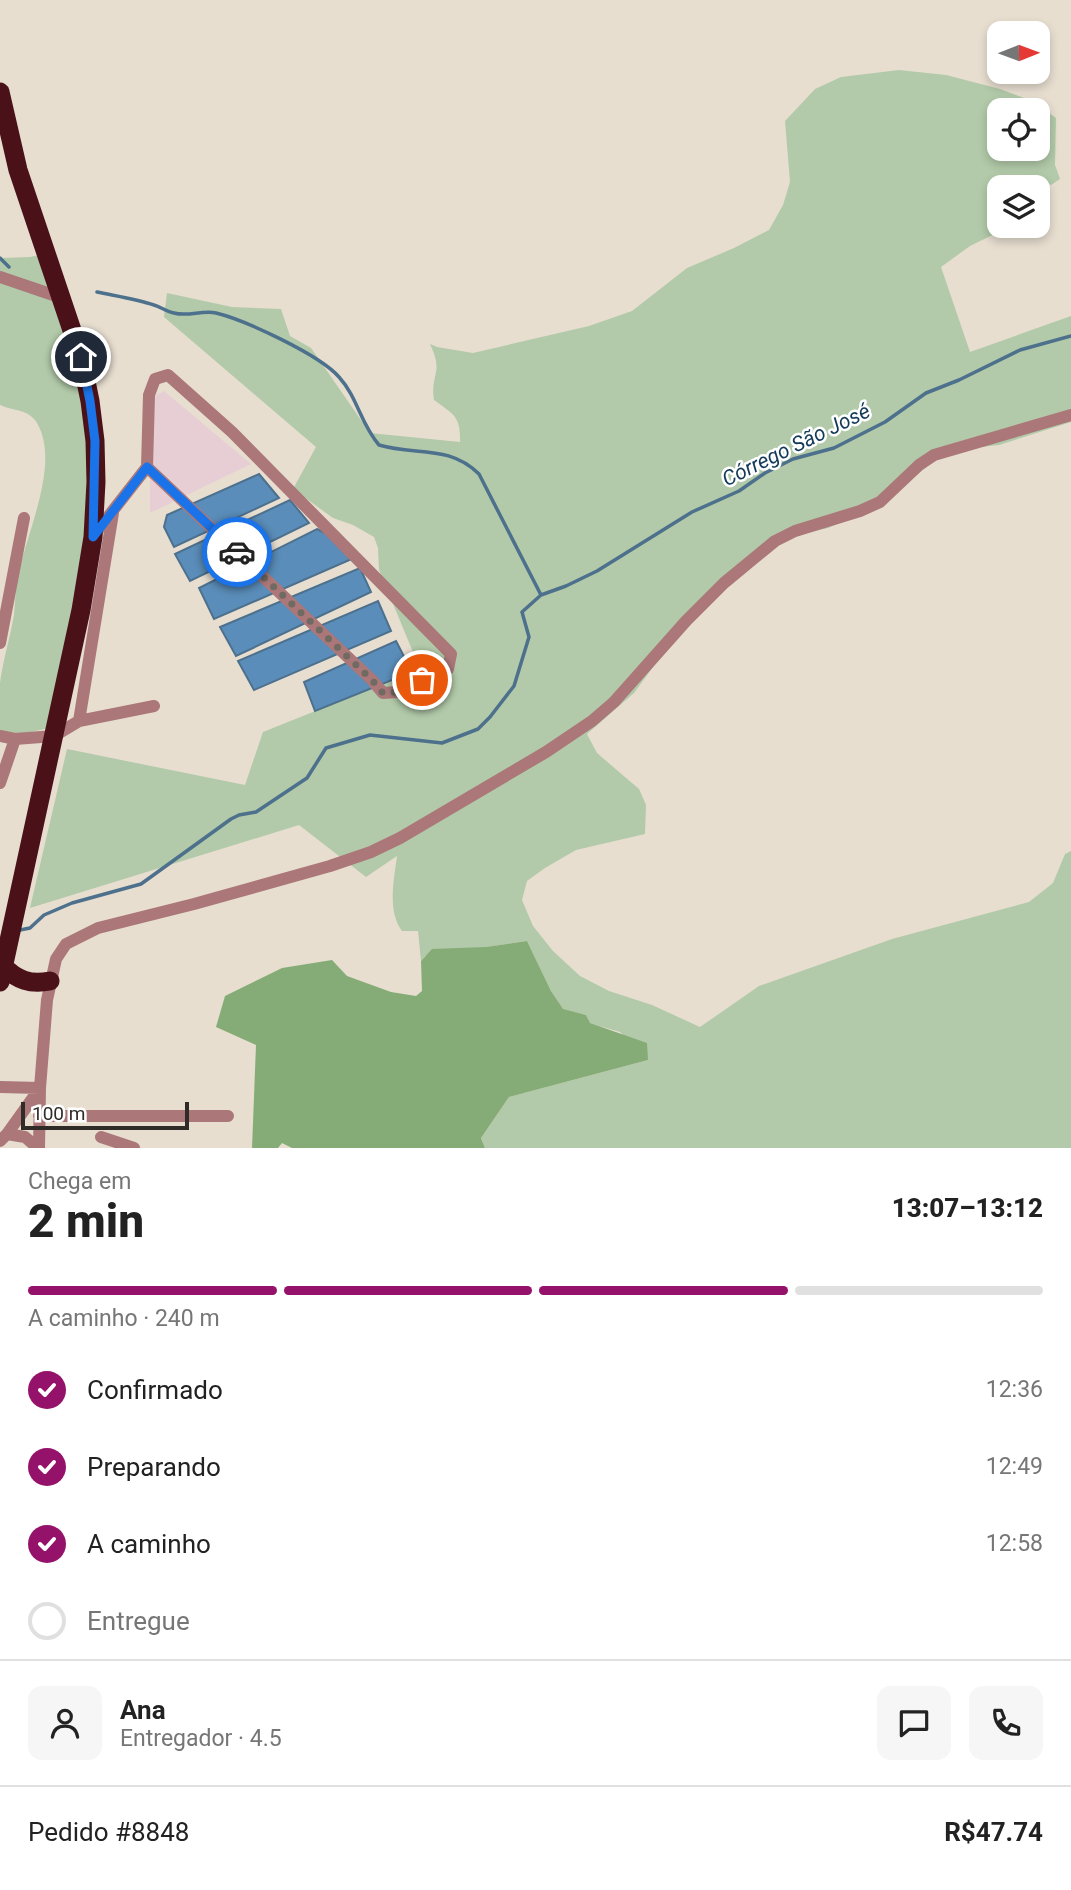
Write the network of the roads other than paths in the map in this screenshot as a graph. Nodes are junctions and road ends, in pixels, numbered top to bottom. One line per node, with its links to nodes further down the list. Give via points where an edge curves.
1 (0, 92): 3 (highway, via 18,170)
2 (0, 277): 3 (street)
3 (62, 298): 8 (highway, via 90,401 95,441)
4 (1071, 415): 18 (street, via 934,455 880,502 775,541 685,621 592,721 400,838 330,866 98,928 66,944 56,958)
5 (147, 467): 5 (street, via 149,396 155,379 168,375 232,432 452,654 448,669 397,692 383,693); 6 (street)
6 (113, 512): 8 (street); 11 (street)
7 (24, 518): 9 (street)
8 (93, 537): 13 (highway)
9 (0, 643)
10 (154, 706): 11 (street)
11 (79, 721): 13 (street)
12 (0, 736): 14 (street)
13 (54, 736): 14 (street); 16 (highway)
14 (15, 739): 15 (street)
15 (0, 783)
16 (6, 920): 17 (highway)
17 (1, 974): 18 (highway, via 30,982)
18 (50, 981): 20 (street)
19 (0, 1087): 20 (street)
20 (40, 1087): 21 (street); 23 (street)
21 (39, 1116): 22 (street); 25 (street)
22 (228, 1116)
23 (4, 1138): 25 (street, via 25,1137)
24 (101, 1138): 26 (street)
25 (38, 1148)
26 (134, 1148)

